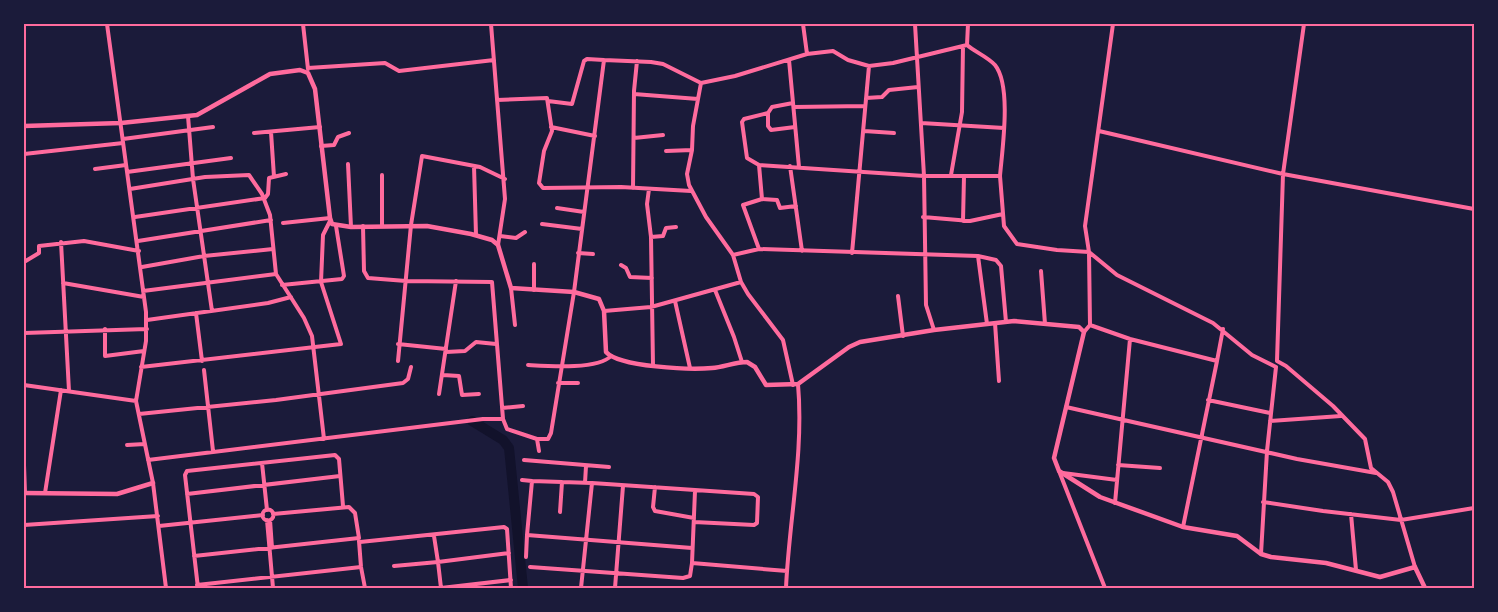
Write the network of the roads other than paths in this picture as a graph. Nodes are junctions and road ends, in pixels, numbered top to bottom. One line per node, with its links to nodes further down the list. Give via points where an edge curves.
1 (107, 24): 29 (street)
2 (303, 24): 17 (street)
3 (491, 24): 12 (street)
4 (803, 24): 10 (street)
5 (915, 24): 11 (street)
6 (968, 24): 9 (street)
7 (1113, 24): 40 (street)
8 (1304, 24): 65 (street)
9 (965, 46): 11 (street); 31 (street); 37 (street, via 998,70)
10 (807, 54): 15 (street); 16 (street, via 833,50 848,60)
11 (917, 56): 16 (street); 19 (street)
12 (494, 60): 17 (street, via 399,71 385,63); 23 (street)
13 (604, 60): 14 (street); 24 (street, via 584,61 572,104); 46 (street)
14 (637, 60): 18 (street, via 662,64); 20 (street)
15 (790, 60): 18 (street); 25 (street)
16 (869, 66): 21 (street)
17 (308, 70): 28 (street, via 270,74 205,111); 34 (street, via 313,80)
18 (701, 83): 22 (street)
19 (918, 87): 21 (street, via 889,90 882,97); 30 (street)
20 (634, 94): 22 (street); 47 (street)
21 (866, 98): 26 (street)
22 (698, 99): 50 (street)
23 (498, 100): 24 (street, via 545,97); 73 (street)
24 (548, 101): 35 (street)
25 (793, 105): 26 (street); 27 (street, via 772,107); 36 (street)
26 (865, 106): 39 (street)
27 (768, 113): 36 (street, via 770,130); 57 (street, via 742,122 747,158)
28 (188, 116): 29 (street); 38 (street)
29 (121, 123): 32 (street); 48 (street)
30 (921, 123): 31 (street); 68 (street)
31 (960, 124): 37 (street); 67 (street)
32 (24, 126)
33 (212, 127): 38 (street)
34 (320, 127): 41 (street); 49 (street)
35 (551, 127): 46 (street); 74 (street, via 540,186 554,190)
36 (795, 127): 60 (street)
37 (1004, 128): 70 (street)
38 (189, 130): 48 (street); 54 (street)
39 (864, 131): 42 (street); 62 (street)
40 (1100, 131): 65 (street); 113 (street, via 1085,226)
41 (272, 132): 43 (street); 71 (street)
42 (894, 132)
43 (254, 133)
44 (349, 133): 49 (street, via 338,137 332,145)
45 (664, 135): 47 (street)
46 (595, 136): 74 (street)
47 (634, 138): 75 (street)
48 (123, 141): 52 (street); 56 (street)
49 (322, 146): 89 (street)
50 (692, 150): 51 (street); 78 (street, via 687,174)
51 (666, 151)
52 (24, 154)
53 (231, 158): 54 (street)
54 (192, 163): 63 (street); 72 (street)
55 (348, 164): 98 (street)
56 (126, 165): 61 (street); 63 (street)
57 (759, 165): 59 (street); 80 (street)
58 (474, 166): 73 (street); 94 (street, via 422,156); 103 (street)
59 (790, 166): 60 (street); 81 (street)
60 (799, 166): 62 (street)
61 (95, 169)
62 (859, 170): 68 (street); 115 (street)
63 (127, 172): 76 (street)
64 (286, 174): 71 (street)
65 (1283, 174): 84 (street); 172 (street)
66 (382, 175): 97 (street)
67 (951, 175): 68 (street); 69 (street)
68 (924, 176): 88 (street)
69 (964, 176): 70 (street); 91 (street)
70 (1000, 176): 86 (street)
71 (274, 177): 79 (street, via 269,178)
72 (193, 179): 76 (street); 79 (street, via 248,174); 82 (street)
73 (505, 179): 104 (street)
74 (588, 188): 75 (street); 85 (street)
75 (633, 188): 77 (street)
76 (130, 189): 87 (street)
77 (649, 189): 78 (street); 105 (street, via 647,204)
78 (691, 191): 118 (street, via 712,228)
79 (265, 198): 82 (street); 90 (street)
80 (762, 199): 81 (street, via 775,199 780,208); 109 (street, via 743,205)
81 (796, 206): 112 (street)
82 (198, 207): 87 (street); 101 (street)
83 (557, 208): 85 (street)
84 (1474, 210)
85 (584, 212): 100 (street)
86 (1002, 214): 91 (street); 113 (street, via 1007,232 1017,244)
87 (135, 216): 106 (street)
88 (923, 217): 91 (street); 119 (street)
89 (330, 219): 92 (street); 95 (street); 131 (street, via 323,235)
90 (271, 220): 101 (street); 110 (street)
91 (963, 221)
92 (283, 223)
93 (542, 224): 100 (street)
94 (411, 225): 97 (street); 103 (street); 128 (street)
95 (336, 226): 98 (street); 131 (street, via 344,276)
96 (363, 226): 97 (street); 98 (street); 128 (street, via 366,277)
97 (382, 226)
98 (351, 227)
99 (676, 227): 105 (street, via 666,228 663,236)
100 (582, 229): 114 (street)
101 (201, 232): 106 (street); 117 (street)
102 (525, 232): 104 (street, via 516,238)
103 (476, 235): 108 (street)
104 (500, 236): 108 (street)
105 (651, 237): 127 (street)
106 (138, 241): 111 (street)
107 (61, 242): 111 (street, via 84,241); 121 (street, via 39,246 39,253); 133 (street)
108 (498, 245): 135 (street)
109 (759, 248): 112 (street); 118 (street)
110 (273, 249): 117 (street); 126 (street)
111 (140, 251): 124 (street)
112 (802, 251): 115 (street)
113 (1090, 252): 154 (street); 157 (street, via 1117,275)
114 (578, 253): 116 (street); 139 (street)
115 (852, 253): 119 (street)
116 (593, 254)
117 (204, 256): 124 (street); 130 (street)
118 (734, 256): 132 (street)
119 (925, 256): 120 (street); 158 (street, via 926,305)
120 (978, 256): 149 (street, via 1000,262); 151 (street)
121 (24, 262)
122 (534, 264): 137 (street)
123 (620, 265): 127 (street, via 626,268 630,277)
124 (142, 267): 136 (street)
125 (1041, 271): 152 (street)
126 (276, 274): 130 (street); 134 (street)
127 (652, 278): 144 (street)
128 (406, 281): 129 (street); 164 (street)
129 (456, 281): 165 (street, via 492,282); 168 (street)
130 (208, 282): 136 (street); 145 (street)
131 (321, 282): 134 (street); 166 (street, via 342,343)
132 (741, 282): 138 (street); 188 (street, via 783,340)
133 (63, 283): 141 (street); 159 (street)
134 (282, 285): 142 (street)
135 (511, 288): 137 (street); 153 (street)
136 (143, 290): 141 (street)
137 (534, 290): 139 (street)
138 (715, 290): 143 (street); 174 (street)
139 (574, 292): 146 (street, via 599,299); 177 (street)
140 (898, 296): 162 (street)
141 (144, 297): 148 (street)
142 (291, 297): 145 (street); 166 (street, via 307,325)
143 (675, 301): 144 (street); 181 (street)
144 (651, 306): 146 (street); 176 (street)
145 (212, 311): 147 (street)
146 (604, 311): 169 (street, via 605,347)
147 (196, 313): 148 (street); 170 (street)
148 (146, 320): 156 (street)
149 (1006, 322): 150 (street); 152 (street, via 1022,320)
150 (994, 323): 151 (street); 184 (street)
151 (987, 324): 158 (street)
152 (1045, 324): 160 (street, via 1080,327)
153 (515, 325)
154 (1090, 325): 160 (street); 163 (street)
155 (105, 329): 156 (street); 159 (street); 167 (street, via 105,356)
156 (146, 329): 167 (street)
157 (1223, 329): 171 (street); 180 (street, via 1252,355)
158 (934, 330): 162 (street)
159 (67, 331): 161 (street); 190 (street)
160 (1084, 332): 198 (street)
161 (24, 333)
162 (903, 336): 188 (street, via 854,344)
163 (1130, 339): 171 (street); 204 (street)
164 (398, 344): 168 (street); 173 (street)
165 (496, 344): 168 (street, via 476,342 465,351); 199 (street)
166 (314, 347): 170 (street); 191 (street)
167 (144, 351): 178 (street)
168 (446, 351): 183 (street)
169 (611, 356): 176 (street); 177 (street, via 601,363)
170 (202, 361): 178 (street)
171 (1217, 361): 194 (street)
172 (1277, 361): 180 (street); 202 (street)
173 (398, 362)
174 (742, 362): 181 (street, via 715,368); 188 (street, via 755,367 766,386)
175 (528, 365): 177 (street)
176 (653, 365): 181 (street)
177 (561, 366): 185 (street)
178 (141, 367): 195 (street)
179 (411, 367): 191 (street, via 409,378 403,383)
180 (1276, 367): 200 (street)
181 (690, 368)
182 (204, 370): 196 (street)
183 (442, 375): 192 (street); 193 (street, via 459,377 462,395)
184 (999, 381)
185 (558, 383): 186 (street); 208 (street, via 550,437)
186 (578, 383)
187 (24, 385): 189 (street)
188 (795, 385): 274 (street, via 799,412)
189 (61, 390): 190 (street); 237 (street)
190 (70, 392): 195 (street)
191 (319, 394): 196 (street); 207 (street)
192 (439, 394)
193 (479, 394)
194 (1208, 400): 200 (street); 206 (street)
195 (136, 401): 201 (street)
196 (208, 406): 201 (street); 211 (street)
197 (524, 406): 199 (street)
198 (1066, 407): 204 (street); 222 (street, via 1054,458)
199 (502, 408): 203 (street)
200 (1270, 413): 205 (street)
201 (139, 414): 209 (street)
202 (1342, 416): 205 (street); 223 (street, via 1366,440 1370,464)
203 (503, 419): 207 (street); 208 (street, via 507,429)
204 (1121, 420): 206 (street); 218 (street)
205 (1270, 421): 213 (street)
206 (1200, 437): 213 (street); 255 (street)
207 (324, 439): 211 (street)
208 (537, 439): 212 (street)
209 (145, 444): 210 (street); 214 (street)
210 (127, 445)
211 (213, 451): 214 (street)
212 (539, 451)
213 (1267, 451): 223 (street); 239 (street)
214 (148, 460): 230 (street)
215 (524, 460): 219 (street)
216 (262, 463): 224 (street, via 335,456); 232 (street); 238 (street, via 189,470 185,475)
217 (24, 465): 236 (street)
218 (1118, 465): 221 (street); 226 (street)
219 (586, 466): 220 (street); 229 (street)
220 (608, 467)
221 (1160, 468)
222 (1061, 472): 226 (street); 240 (street, via 1089,492); 288 (street)
223 (1376, 473): 251 (street, via 1390,485)
224 (340, 476): 232 (street); 241 (street)
225 (522, 480): 227 (street)
226 (1116, 480): 240 (street)
227 (532, 481): 228 (street); 256 (street)
228 (562, 482): 229 (street); 244 (street)
229 (585, 482): 231 (street)
230 (153, 483): 237 (street, via 117,494); 248 (street)
231 (592, 483): 233 (street); 258 (street)
232 (265, 486): 238 (street); 243 (street)
233 (623, 486): 234 (street); 260 (street)
234 (655, 487): 235 (street); 250 (street, via 655,511)
235 (695, 491): 250 (street); 250 (street, via 755,494 758,498 757,523 754,526)
236 (24, 493): 237 (street)
237 (46, 493)
238 (187, 494): 253 (street)
239 (1263, 502): 246 (street); 264 (street)
240 (1115, 504): 255 (street)
241 (343, 506): 245 (street); 259 (street, via 355,513)
242 (1474, 508): 251 (street)
243 (267, 510): 245 (street); 247 (street)
244 (560, 512)
245 (273, 514): 249 (street)
246 (1351, 514): 251 (street); 273 (street)
247 (263, 515): 249 (street); 253 (street)
248 (158, 516): 252 (street); 254 (street)
249 (268, 520): 261 (street)
250 (694, 520): 262 (street)
251 (1401, 520): 271 (street)
252 (24, 524)
253 (191, 524): 254 (street); 265 (street)
254 (159, 526): 280 (street)
255 (1183, 527): 264 (street, via 1237,536)
256 (527, 535): 258 (street); 266 (street)
257 (434, 536): 259 (street); 263 (street, via 504,527); 267 (street)
258 (586, 539): 260 (street); 275 (street)
259 (361, 540): 261 (street); 270 (street)
260 (619, 542): 262 (street); 276 (street)
261 (271, 547): 265 (street); 277 (street)
262 (692, 548): 268 (street)
263 (509, 553): 267 (street); 278 (street)
264 (1261, 554): 273 (street)
265 (194, 556): 279 (street)
266 (526, 557)
267 (438, 562): 269 (street); 283 (street)
268 (692, 563): 274 (street); 276 (street, via 690,576 686,578)
269 (394, 566)
270 (361, 567): 277 (street); 282 (street)
271 (1416, 567): 273 (street, via 1380,577); 289 (street)
272 (530, 568): 275 (street)
273 (1356, 570)
274 (787, 571): 287 (street)
275 (583, 572): 276 (street); 285 (street)
276 (616, 573): 286 (street)
277 (272, 577): 279 (street); 281 (street)
278 (510, 580): 283 (street); 284 (street)
279 (197, 586)
280 (166, 588)
281 (273, 588)
282 (365, 588)
283 (441, 588)
284 (511, 588)
285 (581, 588)
286 (615, 588)
287 (786, 588)
288 (1105, 588)
289 (1425, 588)

